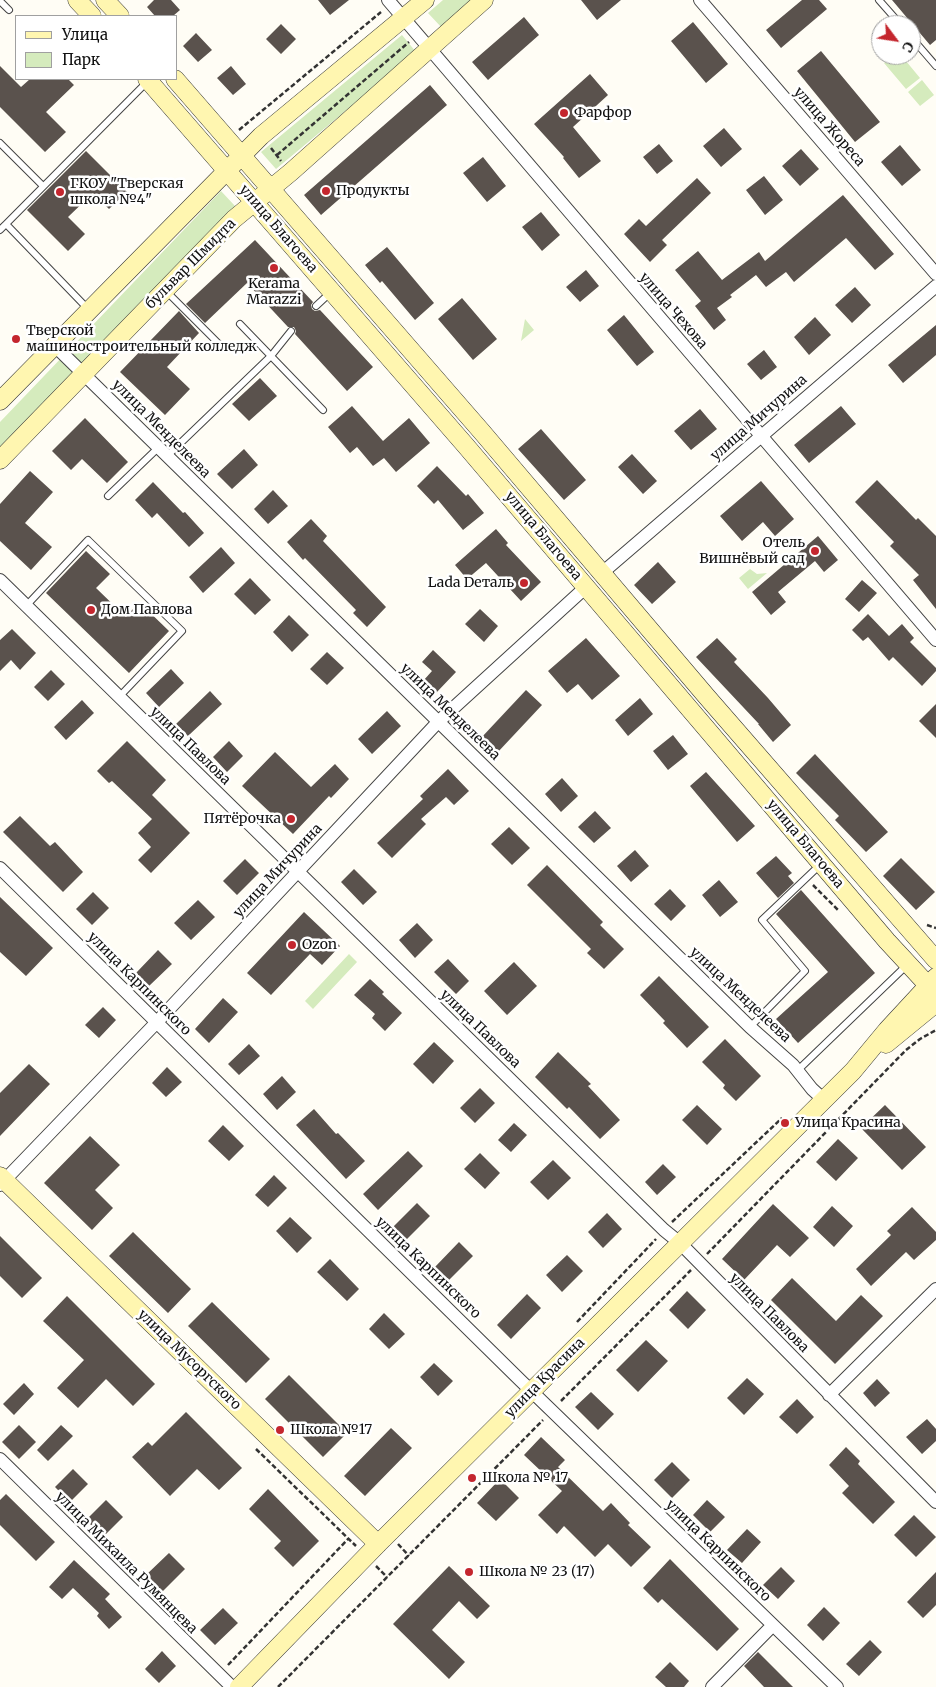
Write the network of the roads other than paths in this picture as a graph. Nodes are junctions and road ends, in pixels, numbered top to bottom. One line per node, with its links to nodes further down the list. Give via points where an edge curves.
1 (77, 0): 10 (main road)
2 (106, 0): 11 (main road)
3 (425, 0): 13 (main road)
4 (484, 0): 14 (main road, бульвар Шмидта)
5 (700, 0): 27 (street, улица Жореса)
6 (879, 0): 12 (lane)
7 (0, 1): 9 (lane)
8 (389, 2): 13 (street, улица Чехова)
9 (9, 10)
10 (91, 15)
11 (119, 15)
12 (892, 15)
13 (403, 18): 14 (street, улица Чехова); 20 (main road)
14 (423, 42): 23 (main road, бульвар Шмидта); 41 (street, улица Чехова)
15 (921, 49): 16 (lane)
16 (936, 66)
17 (148, 80): 21 (main road, улица Благоева); 22 (lane)
18 (176, 80): 20 (main road, улица Благоева)
19 (0, 143): 22 (lane)
20 (242, 155): 21 (main road); 23 (main road, улица Благоева)
21 (227, 170): 24 (main road, улица Благоева); 32 (main road)
22 (43, 186): 25 (lane)
23 (272, 188): 24 (main road, бульвар Шмидта); 46 (main road, улица Благоева)
24 (255, 202): 29 (main road, бульвар Шмидта, via 234,219); 30 (main road, улица Благоева)
25 (6, 224): 26 (lane); 32 (lane)
26 (0, 230)
27 (936, 274)
28 (936, 286): 41 (street, улица Мичурина)
29 (165, 290): 36 (lane); 38 (main road, бульвар Шмидта)
30 (332, 291): 31 (lane); 45 (main road, улица Благоева)
31 (316, 306)
32 (90, 311): 35 (main road)
33 (240, 324): 37 (lane)
34 (292, 331): 37 (lane)
35 (55, 346): 38 (street, улица Менделеева); 39 (main road)
36 (220, 346)
37 (271, 356): 40 (lane); 42 (lane)
38 (84, 374): 42 (street, улица Менделеева); 43 (main road, бульвар Шмидта)
39 (0, 401)
40 (323, 410)
41 (760, 436): 46 (street, улица Мичурина); 51 (street, улица Чехова)
42 (163, 452): 44 (lane); 53 (street, улица Менделеева)
43 (0, 460)
44 (108, 496)
45 (572, 570): 46 (main road, via 593,576); 48 (main road, улица Благоева)
46 (602, 573): 49 (main road, улица Благоева)
47 (0, 580): 50 (street, улица Павлова)
48 (586, 587): 49 (main road, via 601,583); 53 (street, улица Мичурина); 54 (main road, улица Благоева)
49 (617, 591): 57 (main road, улица Благоева)
50 (26, 606): 52 (street, улица Павлова); 52 (lane, via 88,540 182,631)
51 (936, 640)
52 (119, 697): 56 (street, улица Павлова)
53 (438, 722): 56 (street, улица Мичурина); 62 (street, улица Менделеева)
54 (822, 864): 58 (main road, улица Благоева); 62 (lane, via 762,920 805,971)
55 (0, 868): 61 (street, улица Карпинского)
56 (298, 872): 61 (street, улица Мичурина); 67 (street, улица Павлова)
57 (930, 951)
58 (908, 964): 59 (main road, улица Благоева); 63 (lane)
59 (933, 986): 64 (main road, улица Красина)
60 (936, 1002): 64 (main road, улица Красина)
61 (156, 1023): 66 (street, улица Мичурина); 69 (street, улица Карпинского)
62 (750, 1027): 63 (street, улица Менделеева)
63 (798, 1070): 65 (street, улица Менделеева)
64 (853, 1071): 65 (main road, улица Красина)
65 (824, 1100): 67 (main road, улица Красина)
66 (2, 1180): 73 (main road, улица Мусоргского)
67 (680, 1243): 69 (main road, улица Красина); 70 (street, улица Павлова)
68 (936, 1289): 70 (street)
69 (532, 1391): 73 (main road, улица Красина); 74 (street, улица Карпинского)
70 (829, 1395): 72 (street, улица Павлова)
71 (0, 1459): 75 (street, улица Михаила Румянцева)
72 (936, 1502)
73 (378, 1544): 76 (main road, улица Красина)
74 (773, 1625): 77 (street); 78 (street, улица Карпинского)
75 (232, 1687)
76 (240, 1687)
77 (712, 1687)
78 (837, 1687)

